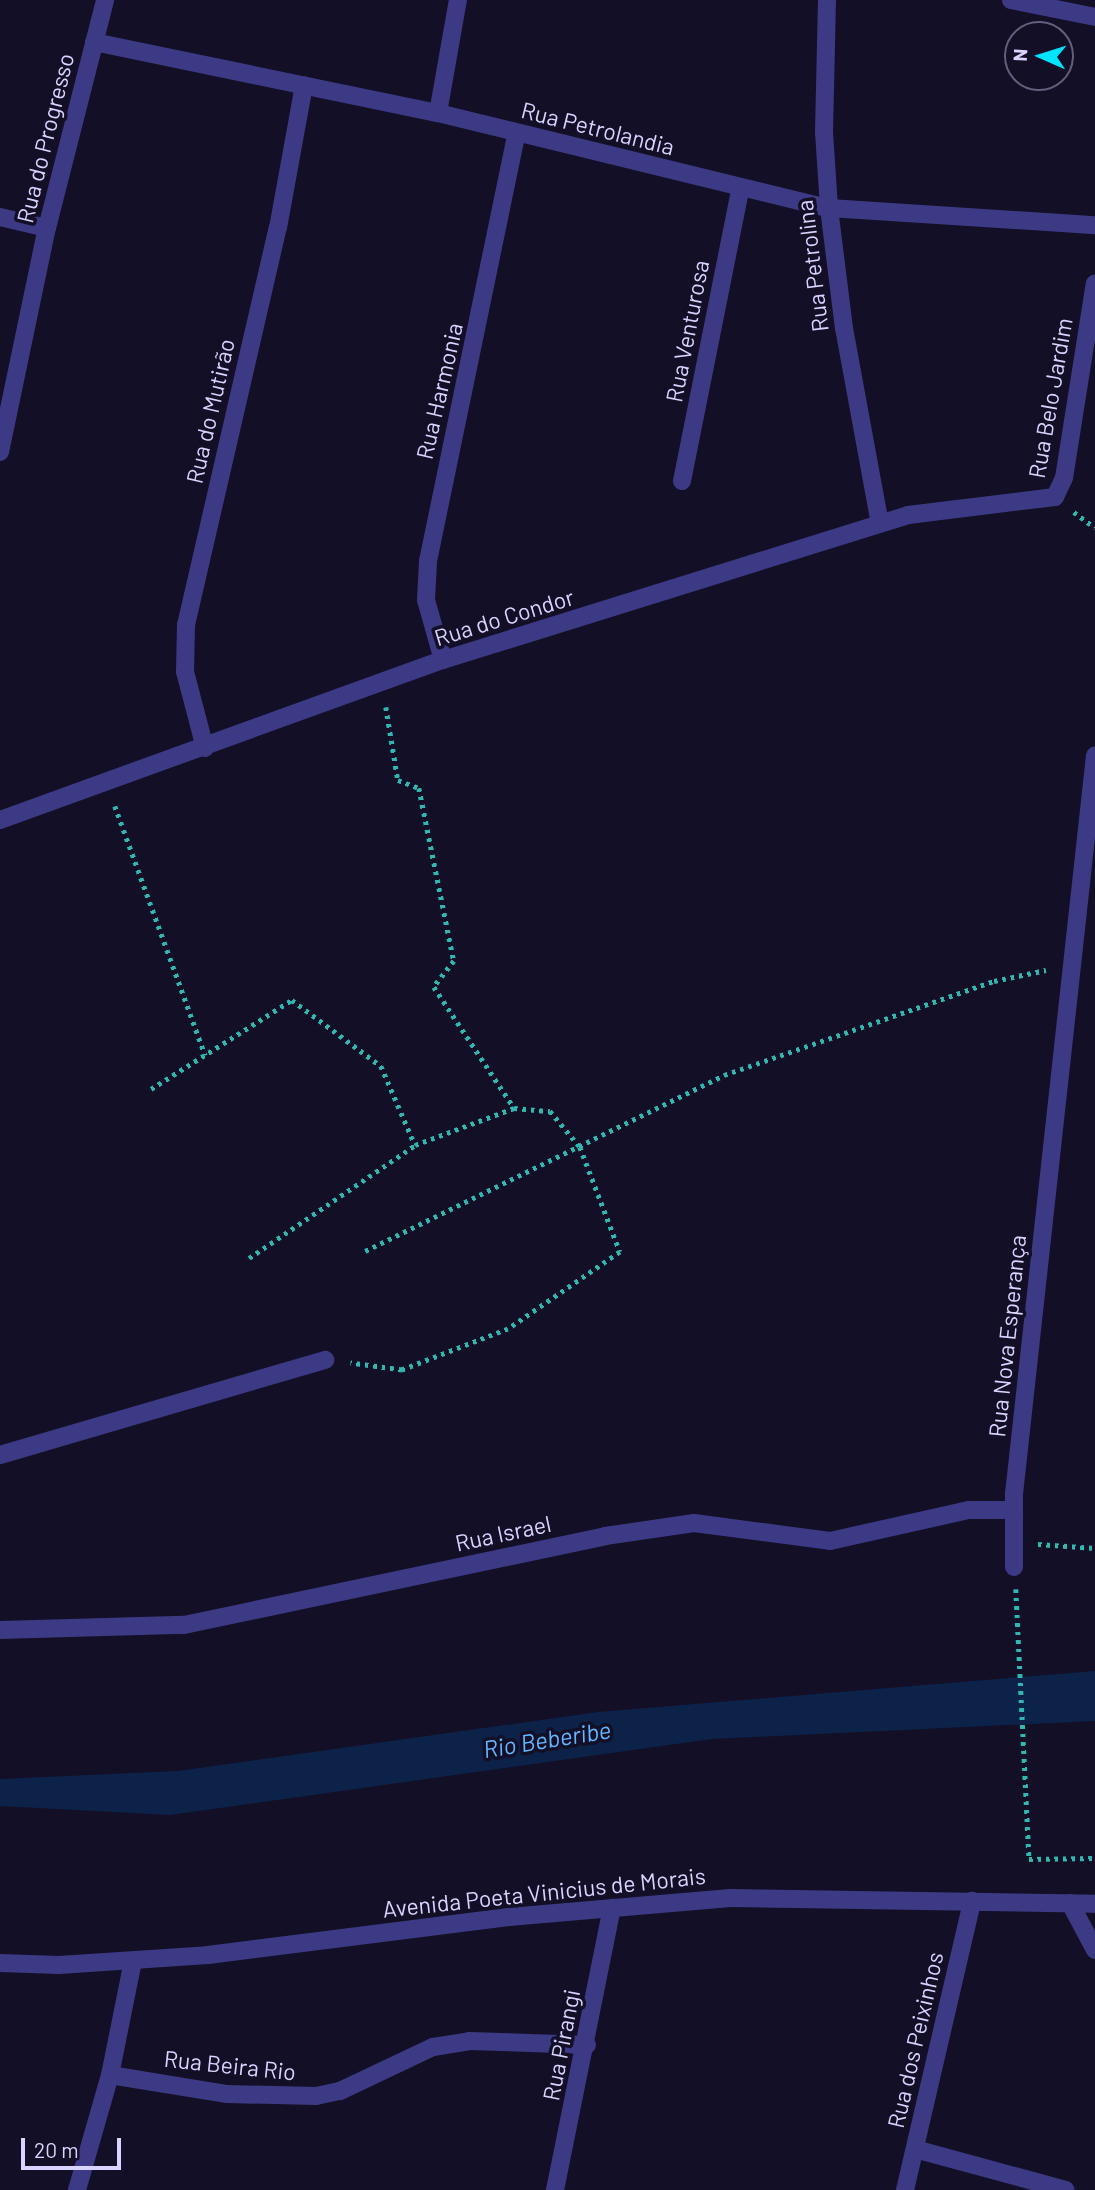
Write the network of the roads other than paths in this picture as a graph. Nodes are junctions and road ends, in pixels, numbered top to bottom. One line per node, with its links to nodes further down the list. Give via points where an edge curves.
1 (105, 0): 6 (street, Rua do Progresso)
2 (458, 0): 8 (street)
3 (827, 0): 11 (street, Rua Petrolina, via 824,132)
4 (1011, 0): 5 (street)
5 (1095, 16)
6 (94, 42): 7 (street, Rua Petrolandia); 14 (street, Rua do Progresso)
7 (304, 85): 8 (street, Rua Petrolandia); 23 (street, Rua do Mutirão, via 278,228 186,625 185,672)
8 (438, 113): 9 (street, Rua Petrolandia)
9 (517, 133): 10 (street, Rua Petrolandia); 22 (street, Rua Harmonia, via 428,561 426,600)
10 (740, 190): 11 (street, Rua Petrolandia); 19 (street, Rua Venturosa)
11 (829, 208): 13 (street, Rua Petrolandia); 21 (street, Rua Petrolina, via 844,328)
12 (0, 217): 14 (street)
13 (1095, 225)
14 (47, 228): 17 (street, Rua do Progresso)
15 (1095, 284): 16 (street, Rua Belo Jardim)
16 (1088, 387): 20 (street, Rua Belo Jardim, via 1062,485 1055,497)
17 (3, 428): 18 (street, Rua do Progresso)
18 (0, 452)
19 (682, 481)
20 (1033, 503): 21 (street, Rua do Condor, via 948,506)
21 (880, 524): 22 (street, Rua do Condor)
22 (443, 660): 23 (street, Rua do Condor)
23 (205, 748): 25 (street, Rua do Condor)
24 (1095, 755): 28 (street, Rua Nova Esperança)
25 (0, 821)
26 (325, 1360): 27 (street)
27 (0, 1455)
28 (1014, 1510): 29 (street, Rua Nova Esperança); 30 (street, Rua Israel, via 969,1510 830,1542 694,1523 606,1536 184,1625)
29 (1014, 1567)
30 (0, 1630)
31 (972, 1901): 32 (street, Avenida Poeta Vinicius de Morais); 34 (street, Avenida Poeta Vinicius de Morais, via 730,1898); 40 (street, Rua dos Peixinhos)
32 (1070, 1903): 33 (street, Avenida Poeta Vinicius de Morais); 35 (street)
33 (1095, 1904)
34 (612, 1909): 36 (street, Avenida Poeta Vinicius de Morais); 38 (street, Rua Pirangi)
35 (1095, 1950)
36 (133, 1961): 37 (street, Avenida Poeta Vinicius de Morais); 39 (street)
37 (0, 1963)
38 (587, 2045): 39 (street, Rua Beira Rio, via 469,2040 433,2047 340,2091 316,2096 227,2094); 42 (street, Rua Pirangi)
39 (110, 2075): 41 (street)
40 (915, 2149): 43 (street, Rua dos Peixinhos); 44 (street)
41 (77, 2190)
42 (555, 2190)
43 (905, 2190)
44 (1066, 2190)

